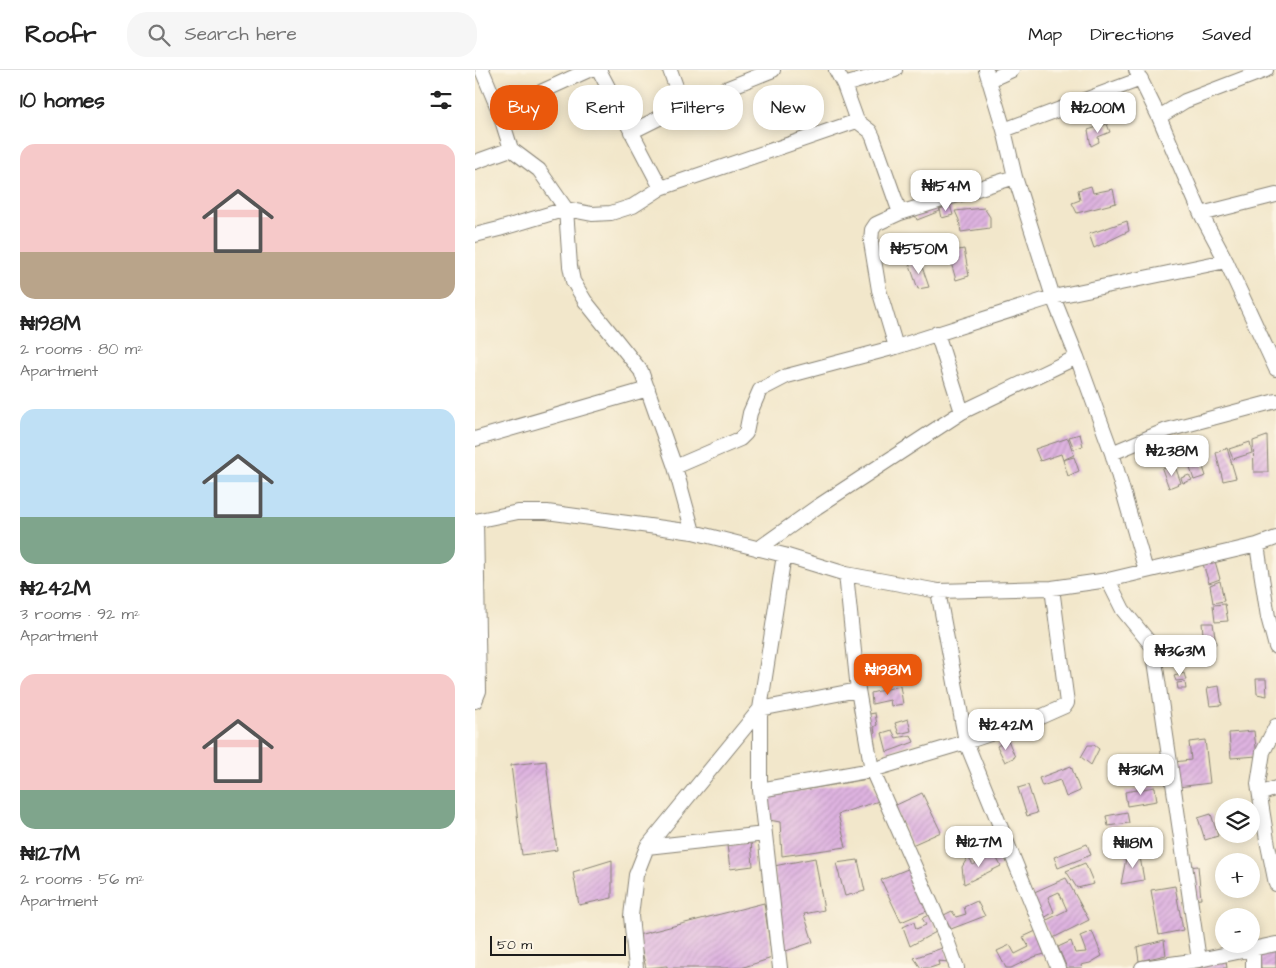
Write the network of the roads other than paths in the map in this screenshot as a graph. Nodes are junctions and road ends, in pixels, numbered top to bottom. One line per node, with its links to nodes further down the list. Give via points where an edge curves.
1 (482, 70): 16 (street)
2 (589, 70): 12 (street)
3 (599, 70): 22 (street)
4 (670, 70): 13 (street)
5 (773, 70): 14 (street)
6 (835, 70): 15 (street)
7 (895, 70): 15 (street)
8 (1012, 70): 10 (street)
9 (1266, 70): 17 (street, via 1185,102)
10 (988, 75): 21 (street)
11 (1139, 75): 17 (street); 21 (street)
12 (556, 85)
13 (675, 85)
14 (736, 85)
15 (844, 86): 18 (street)
16 (490, 89)
17 (1159, 117): 30 (street)
18 (857, 120): 26 (street); 29 (street, via 873,137)
19 (653, 121): 22 (street)
20 (505, 130): 23 (street)
21 (1004, 130): 25 (street)
22 (631, 132): 26 (street)
23 (511, 149): 24 (street); 28 (street, via 539,170)
24 (475, 162)
25 (1015, 176): 29 (street); 33 (street)
26 (661, 188): 28 (street, via 633,206 611,213 592,214)
27 (1276, 195): 30 (street)
28 (566, 209): 31 (street); 38 (street, via 573,281 641,371)
29 (900, 213): 35 (street, via 876,224 871,230 879,290)
30 (1201, 214): 32 (street)
31 (475, 235)
32 (1226, 261): 33 (street); 37 (street)
33 (1053, 297): 34 (street); 36 (street)
34 (937, 333): 35 (street); 40 (street)
35 (896, 347): 43 (street, via 787,376 760,390 746,433 740,439)
36 (1077, 357): 40 (street); 42 (street)
37 (1276, 369)
38 (648, 389): 41 (street); 43 (street)
39 (1276, 401): 42 (street, via 1167,430)
40 (962, 412): 48 (street)
41 (475, 439)
42 (1112, 453): 50 (street)
43 (675, 467): 45 (street)
44 (475, 521): 45 (street, via 518,512 547,512); 57 (street, via 479,691)
45 (693, 532): 48 (street)
46 (1276, 538): 47 (street)
47 (1257, 545): 50 (street); 55 (street, via 1268,618)
48 (758, 549): 49 (street)
49 (785, 555): 51 (street); 58 (street)
50 (1146, 571): 52 (street)
51 (846, 574): 54 (street); 56 (street)
52 (1108, 580): 53 (street); 72 (street, via 1123,610 1153,647)
53 (1052, 588): 54 (street); 60 (street, via 1067,703 1061,709 1038,718)
54 (938, 590): 60 (street)
55 (1276, 647)
56 (858, 690): 58 (street); 61 (street)
57 (475, 701)
58 (760, 708): 63 (street); 66 (street)
59 (1276, 726): 64 (street, via 1263,752 1258,784)
60 (966, 742): 61 (street); 76 (street)
61 (872, 770): 63 (street); 75 (street)
62 (1276, 788): 64 (street)
63 (760, 790): 65 (street)
64 (1260, 794): 67 (street)
65 (765, 834): 66 (street); 74 (street)
66 (647, 847): 73 (street, via 635,875 631,916)
67 (1276, 884)
68 (1276, 944): 69 (street)
69 (1260, 947)
70 (1233, 953): 72 (street)
71 (1253, 953): 78 (street)
72 (1199, 960): 77 (street)
73 (637, 968)
74 (780, 968)
75 (957, 968)
76 (1058, 968)
77 (1142, 968)
78 (1253, 968)

